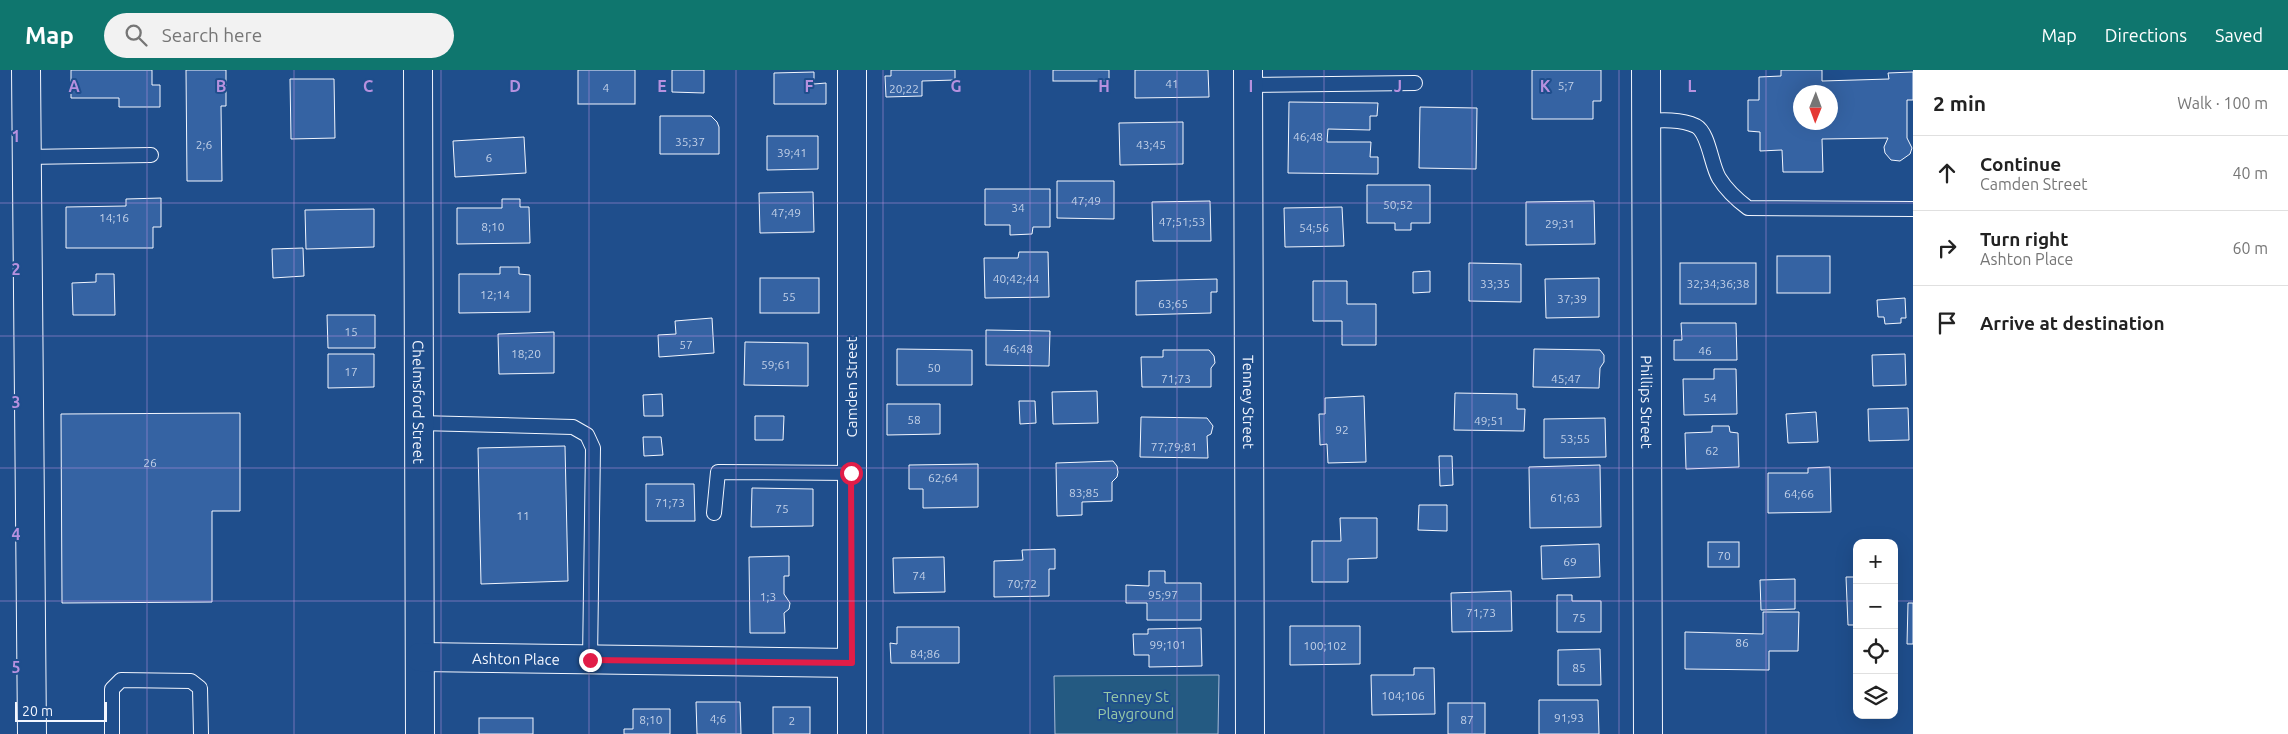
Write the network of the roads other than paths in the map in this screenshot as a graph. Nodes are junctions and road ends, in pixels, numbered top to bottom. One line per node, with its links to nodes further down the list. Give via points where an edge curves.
1 (26, 70): 8 (street)
2 (418, 70): 11 (street, Chelmsford Street)
3 (852, 70): 12 (street, Camden Street)
4 (1646, 70): 7 (street, Phillips Street)
5 (1248, 78): 6 (lane); 22 (street, Tenney Street)
6 (1415, 83)
7 (1646, 120): 10 (lane, via 1673,120 1696,126 1702,132 1718,176 1732,196 1748,208); 23 (street, Phillips Street)
8 (26, 146): 9 (lane); 17 (street)
9 (151, 155)
10 (1913, 209)
11 (419, 423): 14 (street, Chelmsford Street); 15 (lane, via 574,427 587,436 593,448)
12 (851, 473): 13 (lane, via 718,472); 16 (street, Camden Street)
13 (714, 513)
14 (420, 657): 15 (street, Ashton Place); 20 (street, Chelmsford Street)
15 (590, 660): 16 (street, Ashton Place)
16 (852, 663): 21 (street, Camden Street)
17 (32, 734)
18 (112, 734): 19 (lane, via 112,689 121,680 191,681 200,688)
19 (201, 734)
20 (420, 734)
21 (852, 734)
22 (1250, 734)
23 (1648, 734)

